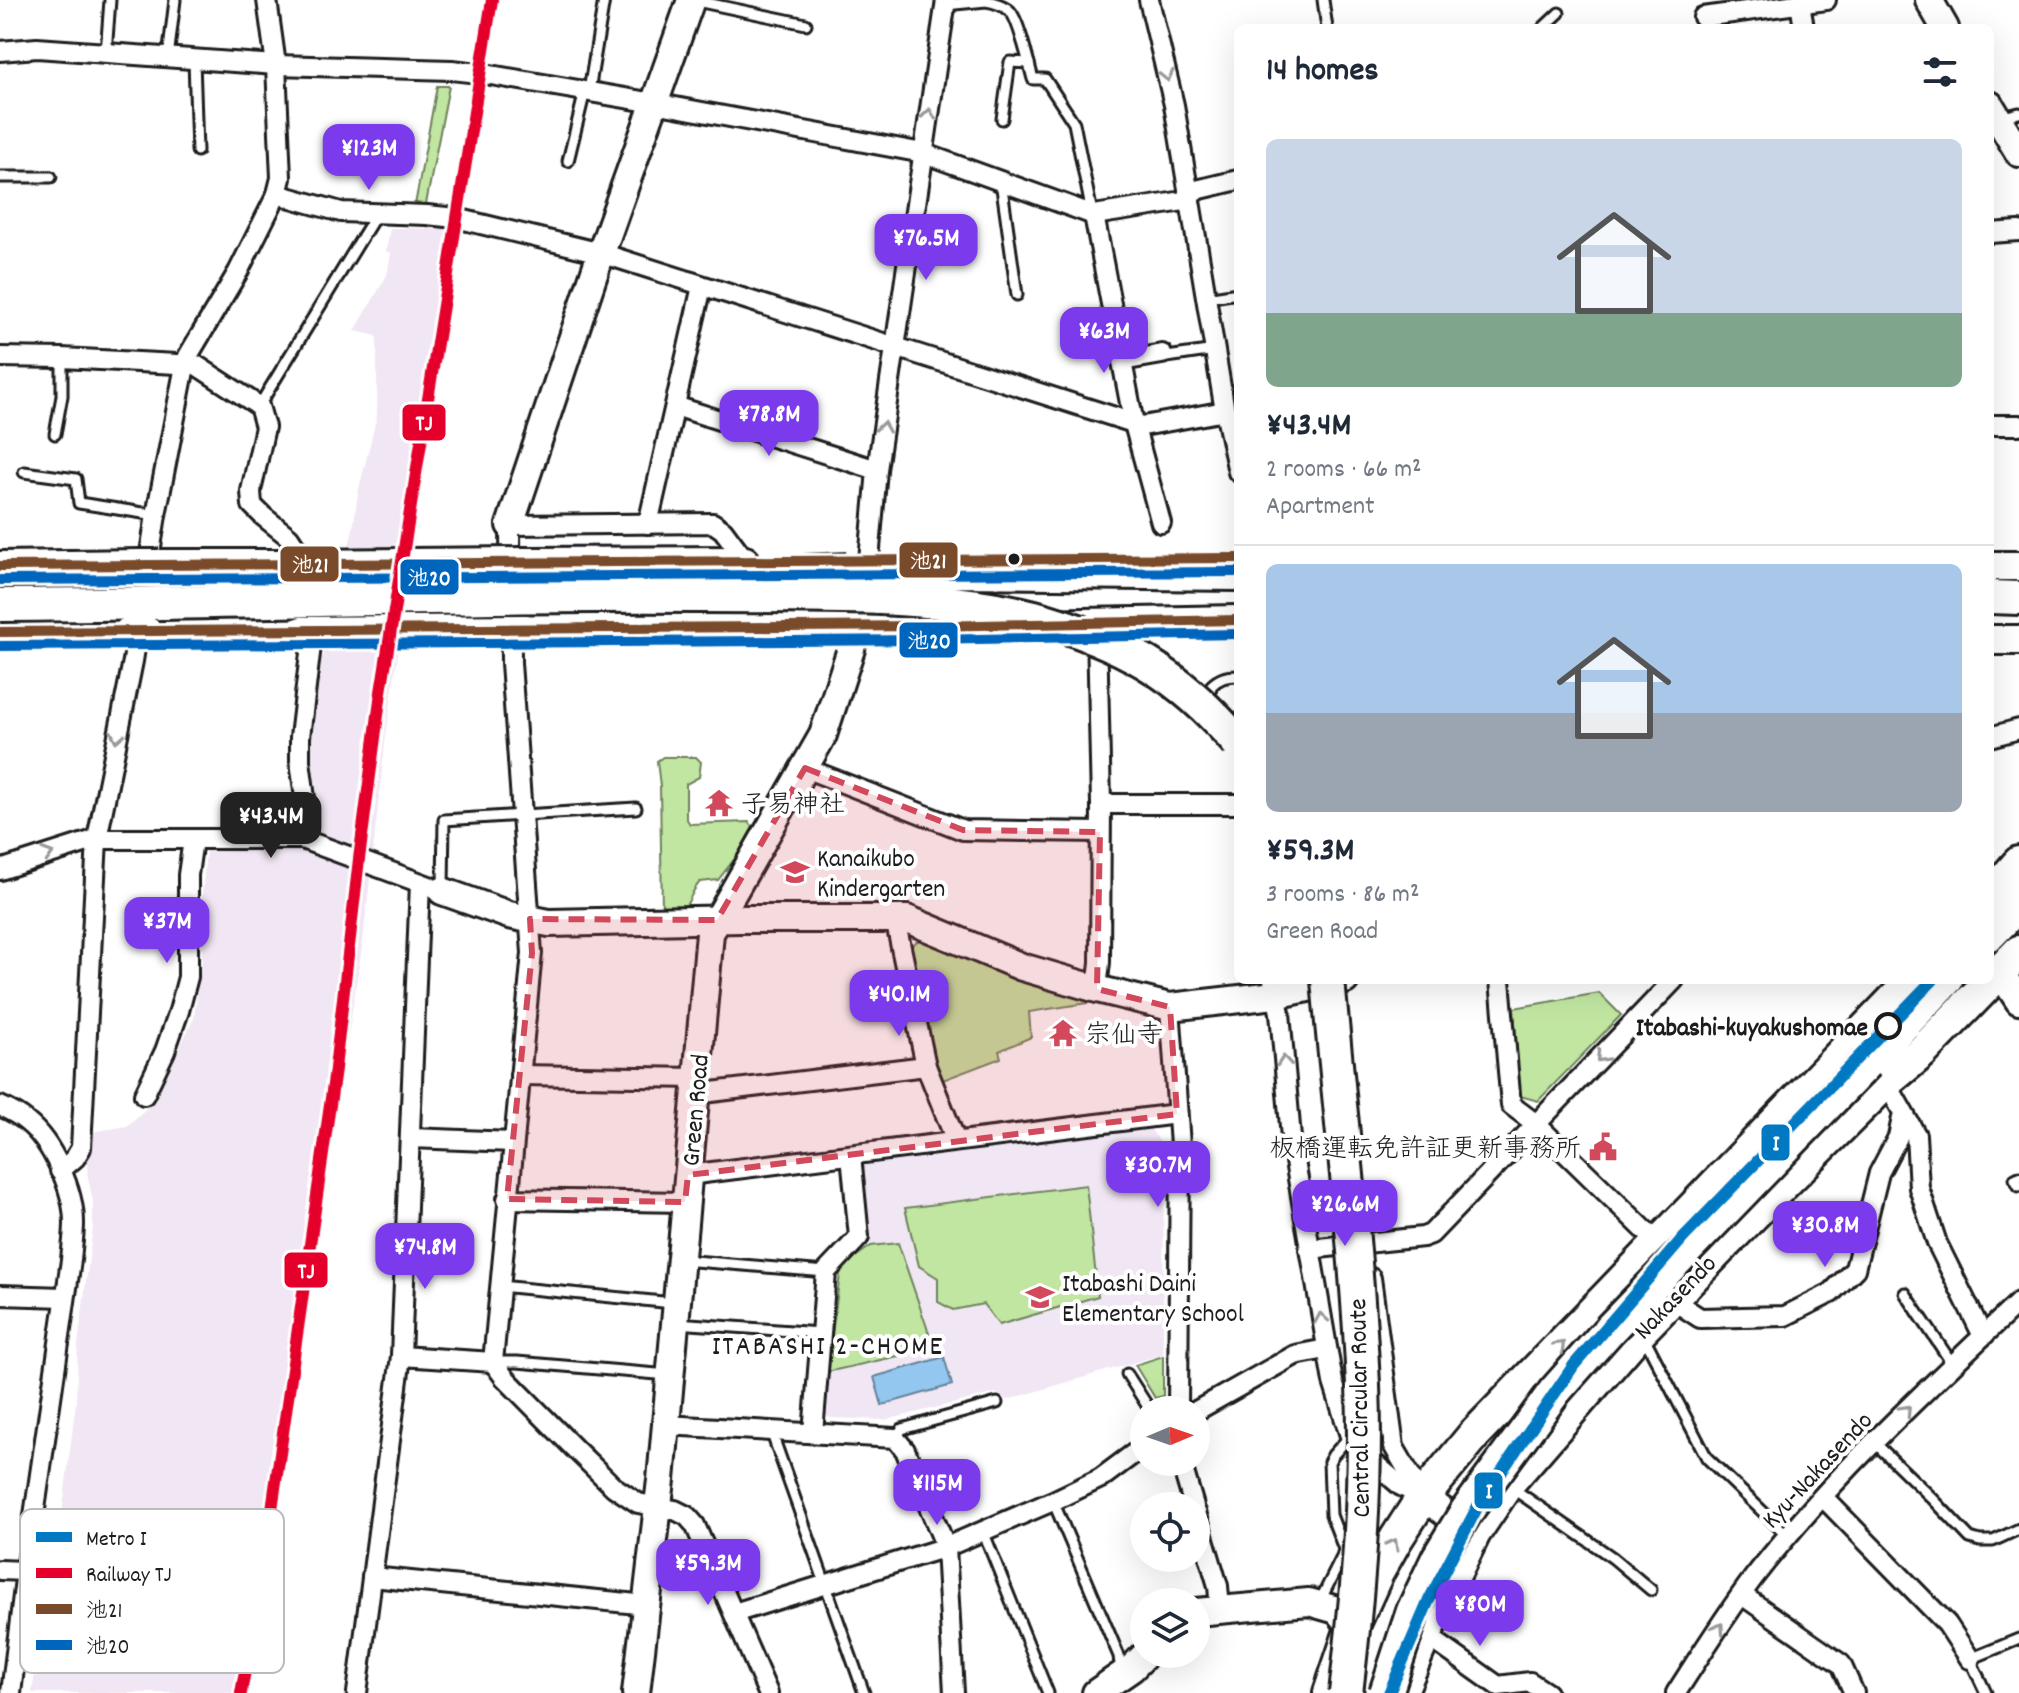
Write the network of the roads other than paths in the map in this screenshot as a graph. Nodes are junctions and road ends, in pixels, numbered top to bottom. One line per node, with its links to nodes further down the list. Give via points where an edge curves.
1 (110, 0): 20 (lane)
2 (175, 0): 21 (lane)
3 (267, 0): 24 (street)
4 (604, 0): 25 (lane)
5 (692, 0): 14 (lane); 26 (street)
6 (1149, 0): 38 (street, one-way to 38)
7 (1323, 0): 15 (lane)
8 (1826, 0): 11 (street)
9 (1929, 0): 18 (street)
10 (946, 2): 23 (lane, via 986,1 1011,11); 30 (street, one-way to 10)
11 (1800, 3): 13 (street); 17 (street)
12 (1559, 13): 16 (lane)
13 (1703, 15)
14 (806, 24)
15 (1326, 24)
16 (1547, 24)
17 (1803, 24)
18 (1943, 24)
19 (0, 51): 20 (street)
20 (106, 53): 21 (street)
21 (168, 58): 22 (street)
22 (194, 60): 24 (street); 29 (lane)
23 (1029, 63): 28 (lane, via 1010,62); 40 (lane, via 1033,79 1045,79 1074,123)
24 (276, 65): 25 (street, via 468,72); 37 (street, via 281,178)
25 (587, 91): 26 (street); 32 (lane)
26 (654, 103): 30 (street); 43 (street)
27 (1999, 114): 31 (street)
28 (1002, 119)
29 (197, 151)
30 (923, 153): 35 (street); 48 (street)
31 (2019, 153)
32 (568, 161)
33 (0, 177): 34 (lane)
34 (51, 177)
35 (1001, 181): 40 (street); 46 (lane)
36 (1234, 181): 38 (street)
37 (277, 194): 39 (street, via 341,212); 54 (street)
38 (1189, 196): 40 (street); 47 (street)
39 (377, 213): 43 (street, via 456,218); 55 (lane)
40 (1093, 215): 53 (street)
41 (2019, 231): 42 (street)
42 (1994, 233)
43 (601, 253): 44 (street); 68 (street)
44 (702, 286): 48 (street); 56 (street)
45 (1234, 294): 47 (lane)
46 (1017, 295)
47 (1206, 298): 49 (street)
48 (895, 348): 58 (street); 63 (street, one-way to 48)
49 (1215, 350): 50 (lane); 57 (street)
50 (1162, 354): 53 (street)
51 (0, 357): 52 (street)
52 (62, 358): 54 (street); 61 (lane)
53 (1122, 361): 58 (street)
54 (186, 364): 55 (street, via 196,365); 65 (street)
55 (259, 406): 103 (street, via 265,427 252,505 289,537 311,570 312,637 300,749)
56 (675, 406): 63 (street); 67 (street)
57 (1225, 411): 58 (street); 62 (street)
58 (1134, 424): 66 (street)
59 (1994, 425): 60 (street)
60 (2019, 425)
61 (55, 434)
62 (1234, 453)
63 (877, 470): 70 (street)
64 (24, 472): 65 (lane, via 76,479 79,503)
65 (156, 515): 101 (street, one-way to 101)
66 (1161, 523)
67 (648, 524): 68 (street); 71 (street, via 713,523)
68 (510, 525): 99 (street, via 511,663)
69 (1234, 558): 70 (main road)
70 (869, 560): 71 (main road); 85 (street, Green Road)
71 (746, 561): 72 (main road, bridge)
72 (0, 566)
73 (1994, 566): 74 (main road)
74 (2019, 566)
75 (1234, 572): 76 (highway, bridge, via 792,572)
76 (551, 589): 79 (highway); 80 (highway, bridge); 91 (highway, bridge, via 900,592 1003,604 1094,631 1139,652 1183,681); 93 (highway, bridge, via 856,597 1002,610 1092,635 1146,662 1195,698)
77 (1994, 594): 78 (highway)
78 (2019, 595)
79 (0, 596)
80 (0, 605)
81 (1994, 605): 82 (highway)
82 (2019, 605)
83 (1234, 620): 84 (main road)
84 (1097, 623): 85 (main road); 96 (street)
85 (857, 627): 86 (main road, bridge); 95 (street, Green Road, via 823,735)
86 (0, 632)
87 (1994, 640): 88 (main road)
88 (2019, 640)
89 (1234, 676): 94 (lane, via 1217,679 1211,686 1209,709)
90 (2019, 729): 92 (street)
91 (1234, 730)
92 (1994, 736)
93 (1234, 741)
94 (1234, 741)
95 (805, 768): 100 (street, via 963,830); 111 (street, Green Road)
96 (1101, 804): 97 (street); 100 (street)
97 (1234, 804)
98 (636, 808): 99 (lane)
99 (522, 816): 106 (lane, via 444,820); 109 (street)
100 (1100, 832): 126 (street)
101 (97, 839): 102 (street); 105 (street, one-way to 101); 142 (street, via 81,1148)
102 (193, 839): 103 (street); 133 (street, via 188,977 165,1051)
103 (302, 839): 106 (street)
104 (2019, 863): 107 (highway)
105 (0, 870)
106 (431, 887): 109 (street); 138 (street)
107 (1994, 891)
108 (2019, 904): 112 (highway)
109 (530, 919): 111 (street); 130 (street, via 532,953)
110 (895, 919): 111 (street); 126 (street); 129 (street)
111 (717, 920): 132 (street, Green Road, via 710,933)
112 (1994, 930)
113 (2019, 930): 114 (highway)
114 (1994, 965)
115 (1994, 967): 127 (street)
116 (1331, 984): 148 (street, via 1346,1131)
117 (1331, 984): 223 (highway, Central Circular Route, via 1353,1384 1352,1537)
118 (1331, 984): 224 (highway, Central Circular Route, bridge, via 1363,1387 1362,1506)
119 (1500, 984): 137 (street, via 1511,1105)
120 (1670, 984): 137 (street, one-way to 137)
121 (1909, 984): 149 (highway, Nakasendo)
122 (1942, 984): 225 (highway, bridge, via 1555,1391 1438,1558 1413,1611)
123 (1975, 984): 225 (highway, bridge, via 1567,1391 1448,1550)
124 (1978, 984): 131 (highway, Nakasendo, via 1921,1053)
125 (1281, 985): 128 (street); 150 (street, one-way to 125, via 1291,1138)
126 (1097, 989): 128 (street)
127 (2019, 1001)
128 (1170, 1007): 136 (street)
129 (926, 1066): 132 (street); 139 (street)
130 (520, 1075): 132 (street); 140 (street)
131 (1886, 1082): 135 (street); 158 (highway, Nakasendo)
132 (696, 1086): 143 (street, Green Road)
133 (144, 1095)
134 (0, 1106): 142 (street, via 35,1129)
135 (1903, 1113): 158 (street, via 1898,1137 1879,1173 1855,1269 1831,1293 1785,1316 1700,1318); 163 (street, via 1916,1135 1919,1188 1937,1243)
136 (1177, 1114): 139 (street); 171 (street)
137 (1536, 1124): 148 (street, via 1431,1234); 149 (street)
138 (411, 1138): 140 (street); 165 (street)
139 (956, 1141): 141 (street)
140 (513, 1142): 146 (street)
141 (851, 1155): 143 (street); 153 (street, via 859,1237)
142 (60, 1171): 157 (street, via 74,1221)
143 (688, 1175): 147 (street, Green Road)
144 (2019, 1177): 145 (lane)
145 (2019, 1186)
146 (507, 1199): 147 (street); 154 (street)
147 (685, 1202): 151 (street, Green Road)
148 (1365, 1242): 150 (street); 175 (street)
149 (1659, 1244): 183 (highway, Nakasendo, one-way to 149, via 1474,1435)
150 (1309, 1249): 164 (street, one-way to 150)
151 (680, 1259): 153 (lane); 160 (street, Green Road)
152 (1349, 1271): 175 (lane, via 1366,1373)
153 (826, 1272): 162 (street)
154 (499, 1286): 160 (lane); 166 (street)
155 (1905, 1293): 167 (lane)
156 (0, 1295): 157 (street)
157 (65, 1297): 187 (street)
158 (1671, 1299): 161 (highway, Nakasendo)
159 (2019, 1302): 163 (street, Kyu-Nakasendo)
160 (675, 1313): 162 (lane); 169 (street, Green Road)
161 (1640, 1331): 182 (highway, Nakasendo); 191 (lane, via 1707,1458)
162 (820, 1333): 177 (street)
163 (1983, 1336): 167 (street, Kyu-Nakasendo)
164 (1326, 1349): 173 (street, via 1295,1355); 178 (street)
165 (401, 1356): 166 (street); 196 (street)
166 (493, 1362): 169 (lane); 186 (street, via 614,1487 638,1503)
167 (1953, 1365): 180 (street, Kyu-Nakasendo, one-way to 167)
168 (1127, 1374): 170 (lane)
169 (670, 1375): 174 (street, Green Road)
170 (1141, 1396)
171 (1178, 1396)
172 (997, 1403): 179 (lane, via 902,1429)
173 (1210, 1403)
174 (665, 1425): 176 (street); 186 (street, Green Road)
175 (1391, 1425): 183 (street, via 1394,1447)
176 (771, 1431): 177 (street); 197 (lane)
177 (813, 1433): 179 (street)
178 (1350, 1436): 183 (street, via 1401,1486); 201 (lane, via 1329,1462 1331,1515 1344,1549)
179 (895, 1438): 192 (street)
180 (1875, 1443): 184 (street, Kyu-Nakasendo); 188 (lane, via 1970,1538 1993,1541)
181 (1130, 1456): 185 (street, via 1101,1478)
182 (1507, 1484): 190 (highway, Nakasendo); 198 (lane)
183 (1423, 1497): 190 (street); 206 (highway, Nakasendo, one-way to 183, via 1377,1573)
184 (1823, 1497): 191 (street, Kyu-Nakasendo); 210 (street, via 1947,1624)
185 (1053, 1501): 189 (street); 212 (lane, via 1119,1656)
186 (658, 1507): 202 (street, Green Road); 205 (street, via 675,1510 695,1525)
187 (35, 1509)
188 (2019, 1529)
189 (983, 1531): 192 (street); 220 (lane)
190 (1474, 1533): 207 (highway, Nakasendo)
191 (1789, 1536): 199 (street, Kyu-Nakasendo)
192 (946, 1547): 197 (street); 219 (street)
193 (1210, 1559): 203 (street, via 1218,1586)
194 (0, 1570): 195 (street)
195 (20, 1571)
196 (372, 1577): 202 (street); 215 (street)
197 (826, 1584): 205 (street); 218 (lane)
198 (1651, 1590)
199 (1742, 1595): 228 (street, Kyu-Nakasendo, one-way to 199); 229 (street, via 1841,1664)
200 (20, 1600): 209 (street)
201 (1318, 1604): 204 (street); 206 (street, via 1337,1610)
202 (647, 1605): 216 (street, Green Road)
203 (1210, 1605)
204 (1210, 1610)
205 (734, 1613): 217 (street)
206 (1352, 1628): 222 (highway, Nakasendo)
207 (1425, 1634): 213 (street, via 1498,1686); 226 (highway, Nakasendo)
208 (2019, 1639): 210 (lane)
209 (8, 1657): 214 (street)
210 (1970, 1659): 230 (lane)
211 (1134, 1668): 212 (street)
212 (1121, 1684): 221 (street)
213 (1527, 1688): 227 (street)
214 (11, 1693)
215 (357, 1693)
216 (636, 1693)
217 (768, 1693)
218 (864, 1693)
219 (954, 1693)
220 (1048, 1693)
221 (1096, 1693)
222 (1330, 1693)
223 (1338, 1693)
224 (1346, 1693)
225 (1387, 1693)
226 (1400, 1693)
227 (1547, 1693)
228 (1676, 1693)
229 (1854, 1693)
230 (1986, 1693)

